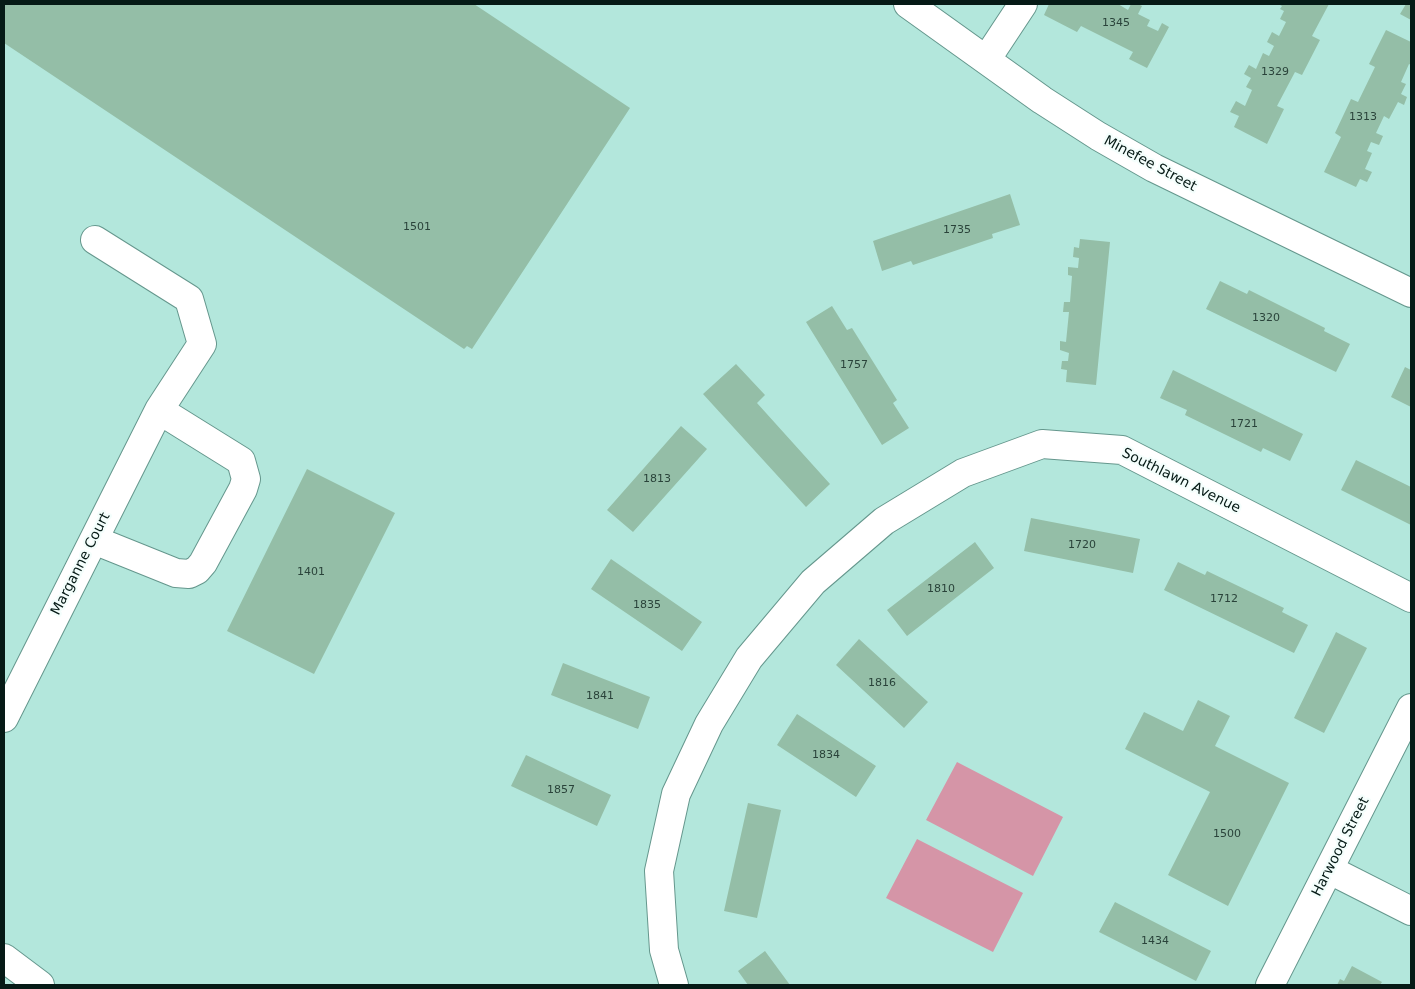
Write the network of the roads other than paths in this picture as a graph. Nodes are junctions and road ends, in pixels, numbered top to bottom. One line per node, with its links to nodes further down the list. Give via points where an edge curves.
1 (908, 4): 3 (street, Minefee Street)
2 (1023, 4): 3 (street)
3 (986, 60): 5 (street, Minefee Street, via 1050,105 1154,168)
4 (95, 240): 6 (street, Marganne Court, via 189,299 202,344)
5 (1411, 294)
6 (159, 410): 7 (street, Marganne Court); 7 (street, via 241,460 246,479 243,489 203,563 190,574 176,573)
7 (94, 540): 10 (street, Marganne Court)
8 (1411, 598): 15 (street, Southlawn Avenue, via 1122,450 1042,444 962,473 884,521 814,582 749,658 709,724 676,794 659,871 664,950)
9 (1411, 708): 11 (street, Harwood Street)
10 (4, 718)
11 (1330, 870): 12 (street); 16 (street, Harwood Street)
12 (1411, 912)
13 (4, 958): 14 (street)
14 (40, 985)
15 (674, 985)
16 (1270, 985)

